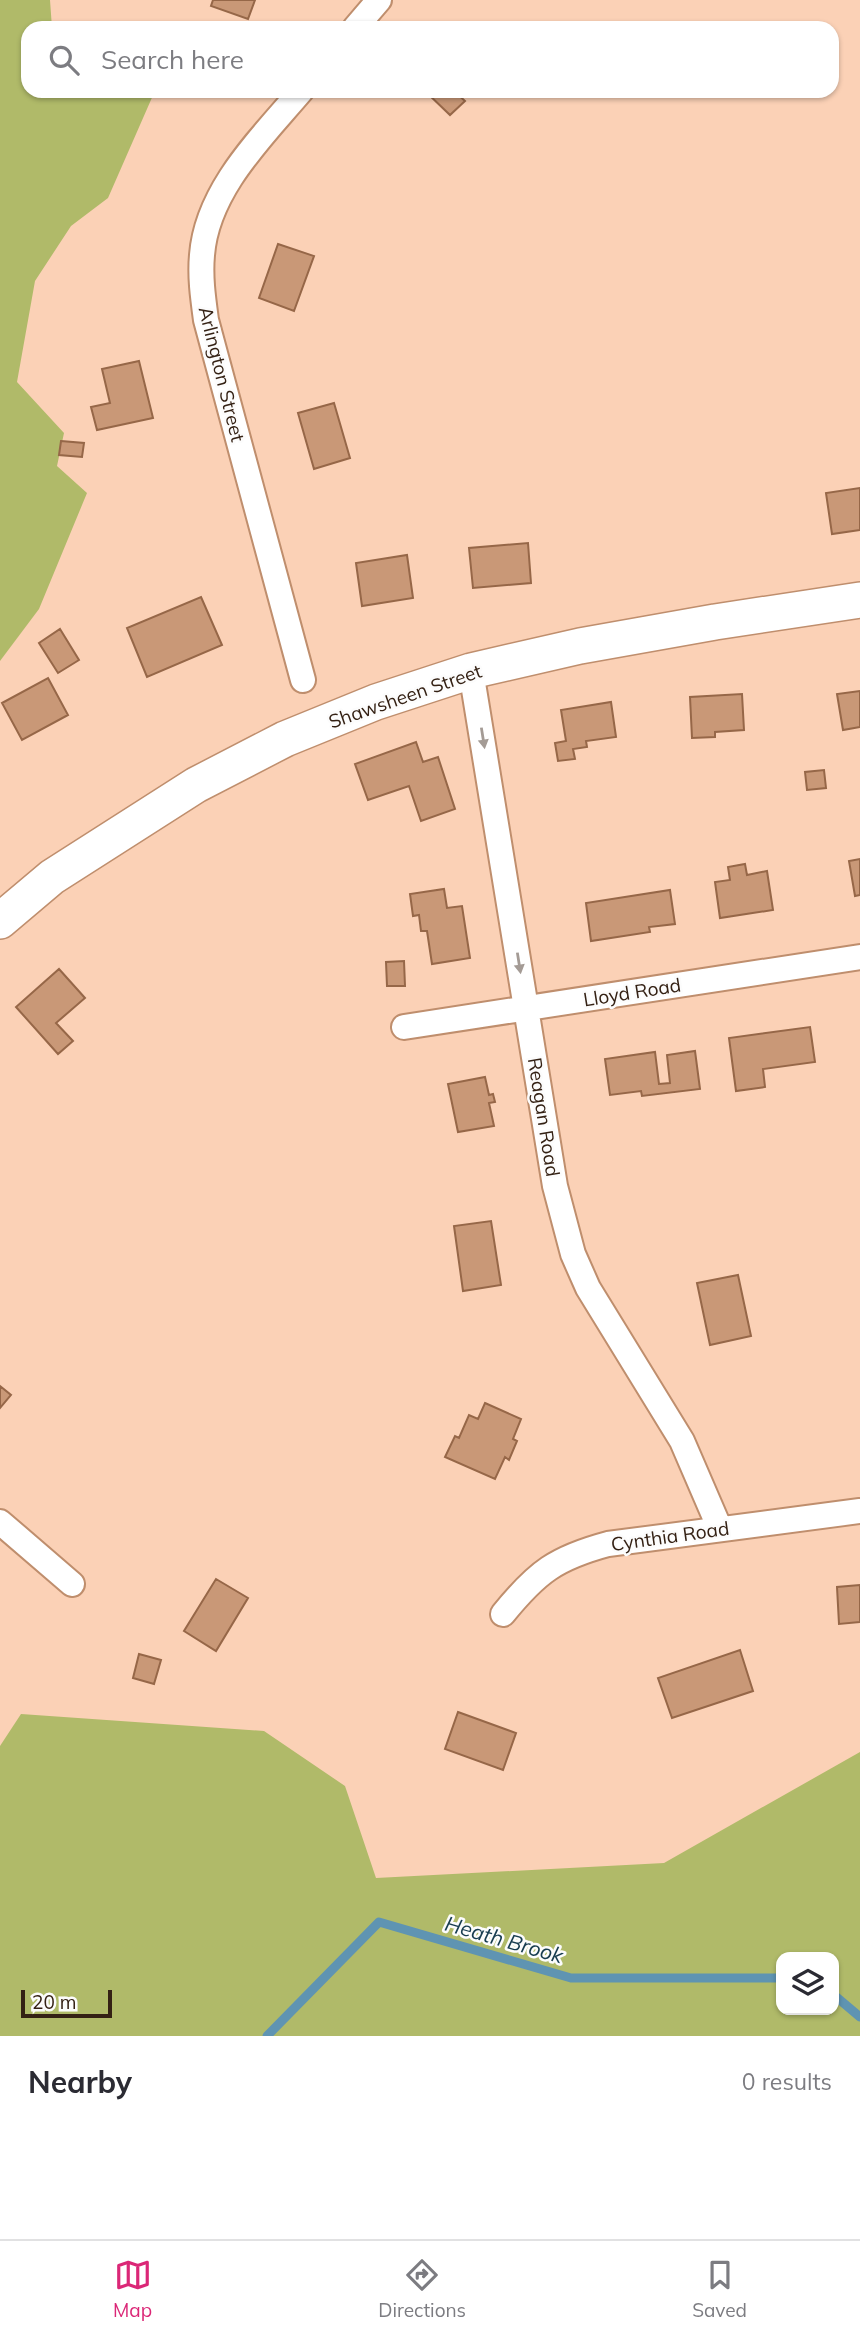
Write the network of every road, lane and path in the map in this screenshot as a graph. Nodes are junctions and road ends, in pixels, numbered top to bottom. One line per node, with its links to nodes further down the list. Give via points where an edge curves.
1 (379, 0): 2 (street)
2 (361, 21)
3 (295, 98): 6 (street, Arlington Street, via 227,185 205,240 201,285 206,320)
4 (860, 600): 5 (main road, Shawsheen Street, via 645,634)
5 (471, 671): 7 (main road, Shawsheen Street, via 376,702 239,761 52,877); 9 (street, Reagan Road, one-way to 9)
6 (303, 680)
7 (0, 921)
8 (860, 957): 9 (street, Lloyd Road)
9 (527, 1008): 10 (street, Lloyd Road); 13 (street, Reagan Road, via 555,1186 573,1254 588,1288 682,1441)
10 (404, 1027)
11 (860, 1511): 13 (street, Cynthia Road)
12 (0, 1522): 14 (street)
13 (720, 1529): 15 (street, Cynthia Road, via 577,1552 549,1566)
14 (72, 1584)
15 (503, 1614)

